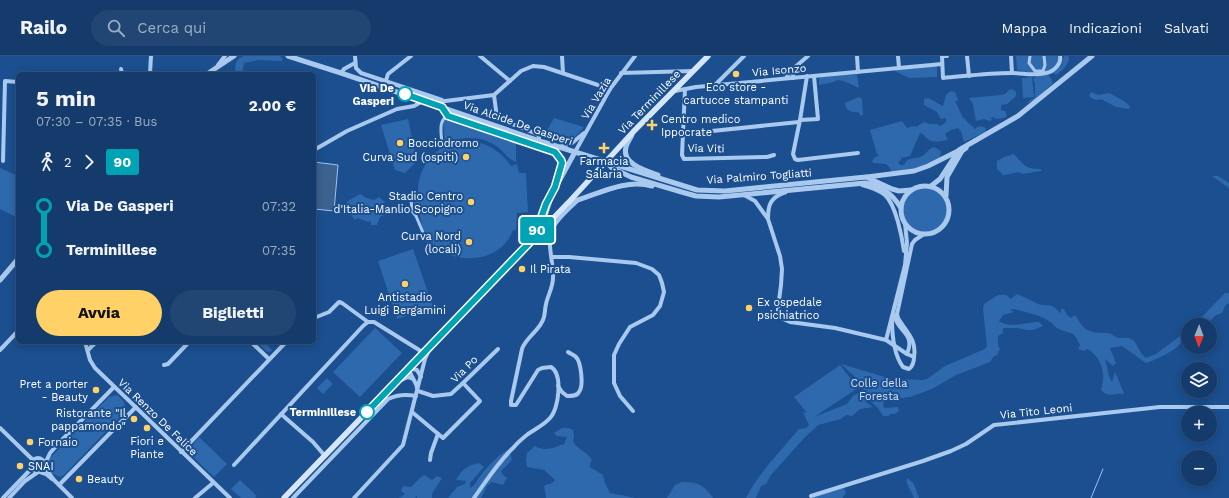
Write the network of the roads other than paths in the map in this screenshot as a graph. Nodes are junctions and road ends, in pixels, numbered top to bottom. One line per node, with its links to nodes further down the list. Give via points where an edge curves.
1 (151, 56): 29 (street)
2 (225, 56): 25 (street)
3 (234, 56): 25 (street)
4 (288, 56): 32 (street, Via Alcide De Gasperi)
5 (355, 56): 23 (street)
6 (411, 56): 42 (street, via 388,74)
7 (480, 56): 43 (street)
8 (562, 56): 33 (street)
9 (635, 56): 34 (street, Via Vazia)
10 (708, 56): 28 (main road, Via Terminillese)
11 (744, 56): 36 (street)
12 (808, 56): 26 (street)
13 (857, 56): 31 (street)
14 (898, 56): 27 (street)
15 (942, 56): 16 (street); 24 (street)
16 (947, 56)
17 (967, 56): 39 (street)
18 (1011, 56): 35 (street)
19 (1030, 56): 20 (street, via 1029,63 1035,71 1043,71)
20 (1044, 56)
21 (1060, 56): 35 (street, via 1059,64 1048,73)
22 (1092, 56): 60 (street, via 1018,116)
23 (355, 63): 32 (street); 42 (street, via 361,73)
24 (942, 64): 27 (street, Via Isonzo); 39 (street, via 943,78)
25 (218, 65): 30 (street)
26 (794, 68): 40 (street); 41 (street)
27 (899, 68): 31 (street, Via Isonzo)
28 (694, 70): 34 (street); 47 (main road, Via Terminillese)
29 (150, 72)
30 (209, 72)
31 (858, 72): 38 (street, Via Isonzo)
32 (341, 73): 48 (street, Via Alcide De Gasperi)
33 (563, 73): 43 (street, via 533,66 521,71); 49 (street)
34 (621, 73): 49 (street, Via Vazia)
35 (1012, 73): 39 (street)
36 (726, 75): 45 (street); 46 (street)
37 (807, 76): 38 (street, Via Isonzo); 41 (street, Via Isonzo); 55 (street)
38 (814, 76): 55 (street, via 818,119)
39 (969, 76)
40 (786, 78): 41 (street, Via Isonzo); 45 (street, Via Isonzo)
41 (793, 78)
42 (386, 81): 48 (street); 51 (street)
43 (510, 81): 50 (street)
44 (16, 82): 69 (street, via 5,82)
45 (727, 84): 46 (street, Via Isonzo)
46 (716, 85): 47 (street, Via Isonzo)
47 (684, 86): 57 (main road, Via Terminillese, via 674,91); 58 (street, Via Viti)
48 (384, 87): 52 (street, Via Alcide De Gasperi)
49 (610, 89): 56 (street, Via Vazia)
50 (494, 95): 51 (street); 59 (street, via 497,118 537,134)
51 (442, 101): 52 (street)
52 (426, 102): 53 (street, Via Alcide De Gasperi); 63 (street, via 397,109)
53 (442, 107): 54 (street); 59 (street, Via Alcide De Gasperi)
54 (448, 116): 61 (street, via 441,122); 75 (street, via 555,152 562,163)
55 (799, 121): 58 (street); 66 (street, via 792,154 795,159)
56 (587, 130): 62 (street, Via Vazia, via 572,143); 65 (street, Via Vazia)
57 (633, 132): 70 (main road, Via Terminillese); 76 (street, via 626,148 631,162)
58 (683, 134): 67 (street, Via Viti, via 684,159)
59 (539, 141): 62 (street, Via Alcide De Gasperi)
60 (972, 143): 64 (street); 82 (street, via 962,151 947,177)
61 (442, 145)
62 (559, 147): 65 (street, Via Alcide De Gasperi)
63 (316, 149)
64 (959, 150): 72 (street, Via Palmiro Togliatti, via 914,171); 74 (street, via 940,179)
65 (574, 152): 68 (street, Via Alcide De Gasperi); 75 (street)
66 (858, 153)
67 (774, 155)
68 (592, 158): 70 (street, Via Alcide De Gasperi); 71 (street)
69 (3, 161)
70 (606, 162): 71 (main road, Via Terminillese); 76 (street, Via Palmiro Togliatti); 79 (street, Via Palmiro Togliatti, via 612,168 631,177)
71 (598, 170): 85 (main road, Via Terminillese)
72 (866, 177): 76 (street, Via Palmiro Togliatti, via 725,191 707,192); 78 (street, via 892,189)
73 (858, 184): 77 (street, Via Palmiro Togliatti); 86 (street, Via Palmiro Togliatti, via 871,184 883,189); 95 (street, via 880,191 890,202)
74 (931, 186): 78 (street, via 920,186); 82 (street)
75 (555, 187): 83 (street)
76 (690, 189)
77 (794, 190): 80 (street, Via Palmiro Togliatti); 87 (street, via 774,198 768,208)
78 (911, 190): 86 (street, via 904,198)
79 (684, 193): 80 (street, Via Palmiro Togliatti, via 708,197); 84 (street, via 633,184)
80 (744, 195): 87 (street, via 755,201)
81 (406, 197): 92 (street, via 411,199 412,211)
82 (946, 197): 90 (street, via 949,214 944,225 935,232)
83 (549, 201): 89 (street, via 544,219); 91 (street)
84 (577, 201): 85 (street); 94 (street, via 552,230)
85 (568, 203): 89 (main road, Via Terminillese)
86 (901, 208): 88 (street)
87 (768, 219): 104 (street, via 782,269 778,314 790,322 835,328)
88 (905, 223): 90 (street, via 913,231); 95 (street)
89 (548, 224): 91 (main road, Via Terminillese)
90 (924, 234): 118 (street, via 912,244 897,314 914,341)
91 (534, 238): 110 (main road)
92 (429, 243)
93 (16, 256): 97 (street)
94 (552, 257): 126 (street, via 553,277 544,318 524,343 511,405 516,405 538,370 542,368 554,369); 131 (street, via 636,263 652,269 659,276 664,292 660,306 653,315 630,327 614,355 614,382 620,396)
95 (905, 258): 99 (street)
96 (16, 262): 98 (street)
97 (0, 275)
98 (0, 280)
99 (895, 308): 101 (street); 117 (street, via 895,320 910,342)
100 (316, 317): 102 (street, via 329,312 339,302)
101 (892, 319): 104 (street); 111 (street)
102 (368, 322): 116 (street, via 374,322); 133 (street)
103 (16, 333): 113 (street)
104 (886, 340): 111 (street)
105 (86, 344): 114 (street, Via Renzo De Felice)
106 (94, 344): 114 (street)
107 (187, 344): 120 (street)
108 (253, 344): 119 (street)
109 (284, 344): 119 (street)
110 (430, 346): 116 (main road); 122 (street)
111 (895, 347): 117 (street); 118 (street, via 903,367 912,367)
112 (498, 349): 125 (street, Via Po)
113 (0, 350)
114 (88, 350): 127 (street, Via Renzo De Felice, via 92,364)
115 (568, 352): 126 (street, via 579,362 582,379 580,390 573,396 567,396)
116 (424, 353): 121 (main road)
117 (907, 354): 118 (street)
118 (914, 357)
119 (269, 359): 136 (street)
120 (164, 365)
121 (409, 368): 122 (street, via 417,370); 123 (street); 124 (main road)
122 (421, 377): 128 (street)
123 (413, 379): 124 (street, via 408,378); 128 (street, via 416,382)
124 (394, 384): 138 (main road)
125 (463, 384): 128 (street, Via Po, via 451,394 433,396); 135 (street, via 480,401 443,438)
126 (558, 386): 158 (street, via 556,406 550,418 513,447)
127 (114, 387): 129 (street, Via Renzo De Felice); 137 (street)
128 (417, 393): 132 (street); 156 (street, Via Po, via 388,399)
129 (136, 407): 136 (street, Via Renzo De Felice); 148 (street)
130 (1229, 407): 149 (street, Via Tito Leoni, via 1160,407 994,425 951,451)
131 (633, 411)
132 (412, 412): 135 (street); 157 (street, via 403,446)
133 (281, 414): 138 (street); 142 (street)
134 (0, 428): 140 (street)
135 (438, 434): 141 (street)
136 (181, 452): 147 (street, Via Renzo De Felice)
137 (50, 454): 139 (street); 143 (street)
138 (325, 456): 155 (main road)
139 (41, 459): 140 (street); 143 (street)
140 (33, 460): 144 (street)
141 (430, 460)
142 (234, 465)
143 (45, 466): 145 (street); 146 (street)
144 (32, 468): 145 (street); 150 (street)
145 (39, 472): 146 (street); 151 (street, via 25,481)
146 (54, 480): 148 (street)
147 (213, 483): 153 (street); 154 (street, Via Renzo De Felice)
148 (59, 485): 152 (street)
149 (811, 496)
150 (3, 498)
151 (9, 498)
152 (72, 498)
153 (195, 498)
154 (230, 498)
155 (284, 498)
156 (293, 498)
157 (354, 498)
158 (474, 498)

